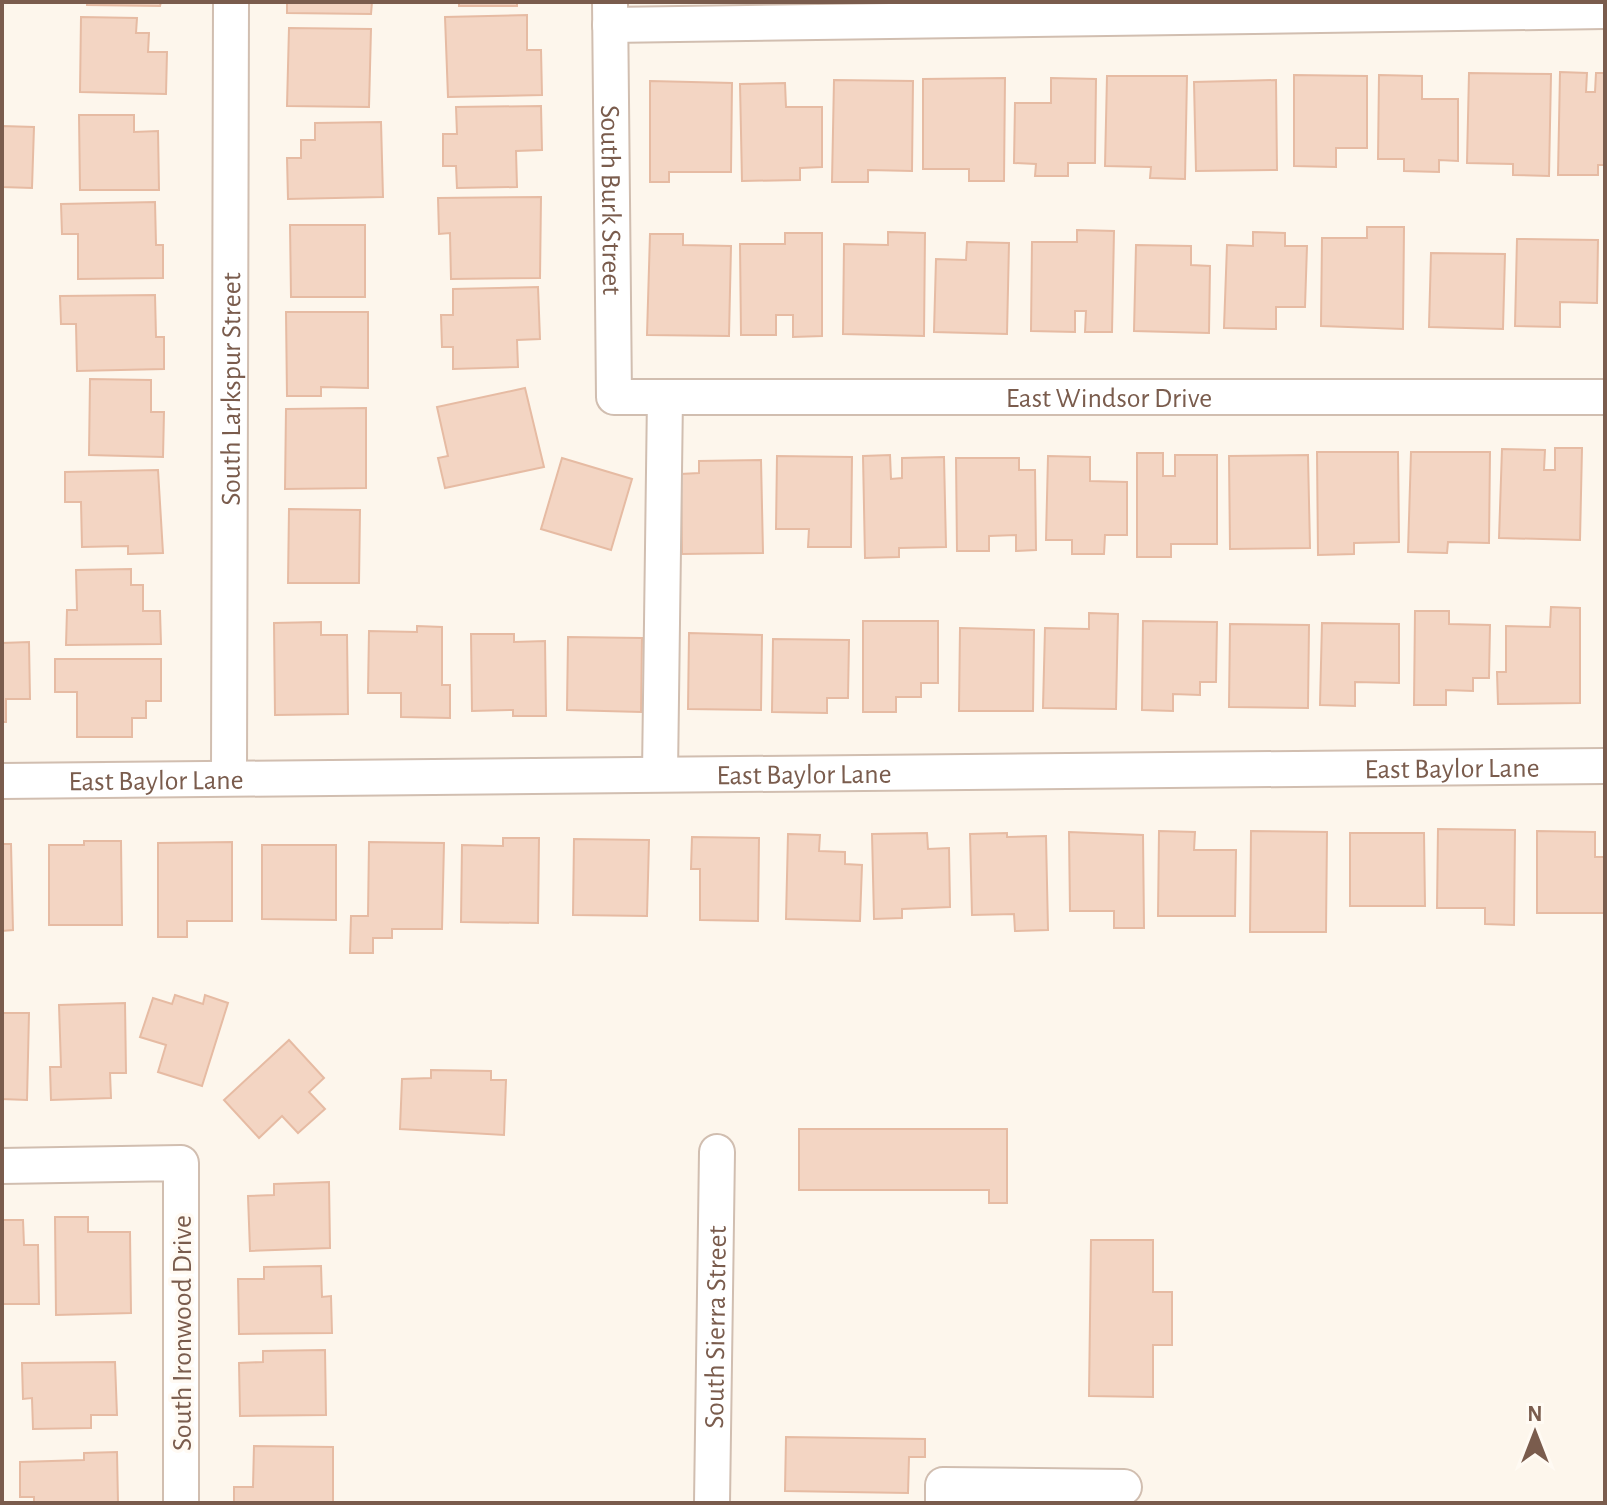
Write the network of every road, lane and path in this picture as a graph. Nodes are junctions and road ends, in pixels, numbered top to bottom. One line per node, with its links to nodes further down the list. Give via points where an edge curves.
1 (231, 2): 9 (street, South Larkspur Street)
2 (1605, 11): 3 (street)
3 (610, 14): 4 (street, South Burk Street)
4 (614, 397): 5 (street, East Windsor Drive)
5 (665, 397): 6 (street, East Windsor Drive); 8 (street)
6 (1605, 397)
7 (1605, 766): 8 (street, East Baylor Lane)
8 (660, 774): 9 (street, East Baylor Lane)
9 (229, 777): 10 (street, East Baylor Lane)
10 (2, 781)
11 (717, 1152): 15 (street, South Sierra Street)
12 (2, 1166): 14 (street, South Ironwood Drive, via 181,1163)
13 (1124, 1487): 16 (street, via 943,1485)
14 (181, 1503)
15 (712, 1503)
16 (943, 1503)

